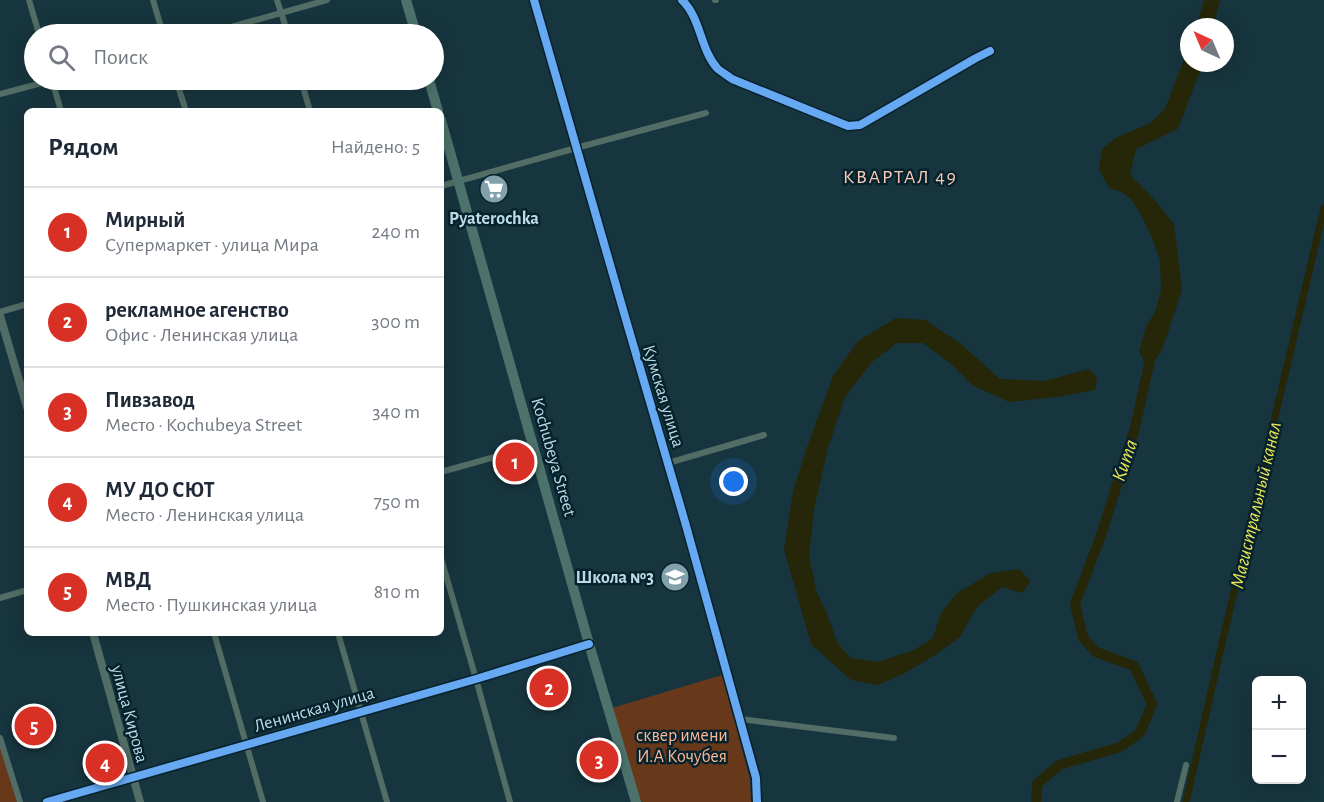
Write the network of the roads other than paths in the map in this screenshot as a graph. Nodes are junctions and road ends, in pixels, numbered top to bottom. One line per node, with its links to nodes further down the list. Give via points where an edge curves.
1 (29, 0): 9 (street)
2 (153, 0): 10 (street)
3 (277, 0): 8 (street)
4 (327, 0): 8 (street)
5 (406, 0): 13 (main road)
6 (534, 0): 27 (street, Кумская улица)
7 (682, 0): 14 (street, via 718,69 732,79 848,126 860,125)
8 (282, 12): 11 (street); 12 (street)
9 (36, 24)
10 (160, 24)
11 (241, 24)
12 (285, 24)
13 (413, 24)
14 (990, 51)
15 (24, 88): 20 (street)
16 (55, 90): 21 (street)
17 (179, 90): 22 (street)
18 (304, 90): 23 (street)
19 (432, 90): 24 (main road)
20 (0, 94)
21 (60, 108)
22 (185, 108)
23 (309, 108)
24 (437, 108)
25 (706, 113): 27 (street)
26 (444, 130): 28 (main road, Kochubeya Street)
27 (576, 148): 28 (street); 36 (street, Кумская улица)
28 (459, 181): 29 (street); 35 (main road, Kochubeya Street)
29 (444, 185)
30 (24, 305): 31 (street)
31 (0, 312)
32 (0, 316): 33 (street)
33 (24, 397)
34 (764, 435): 36 (street)
35 (534, 446): 37 (street); 44 (main road, Kochubeya Street)
36 (668, 463): 47 (street, Кумская улица)
37 (444, 471)
38 (444, 568): 45 (street)
39 (24, 591): 40 (street)
40 (0, 598)
41 (94, 636): 52 (street, улица Кирова)
42 (215, 636): 50 (street)
43 (339, 636): 46 (street)
44 (588, 645): 45 (street, Ленинская улица); 59 (main road, Kochubeya Street)
45 (476, 679): 46 (street, Ленинская улица); 58 (street)
46 (361, 711): 50 (street, Ленинская улица); 57 (street)
47 (740, 719): 49 (street); 60 (street, Кумская улица, via 756,778)
48 (0, 738): 53 (street)
49 (894, 738)
50 (246, 744): 52 (street, Ленинская улица); 56 (street)
51 (1186, 765): 61 (street)
52 (132, 777): 54 (street, Ленинская улица); 55 (street, улица Кирова)
53 (20, 802)
54 (47, 802)
55 (140, 802)
56 (263, 802)
57 (387, 802)
58 (510, 802)
59 (636, 802)
60 (757, 802)
61 (1178, 802)

